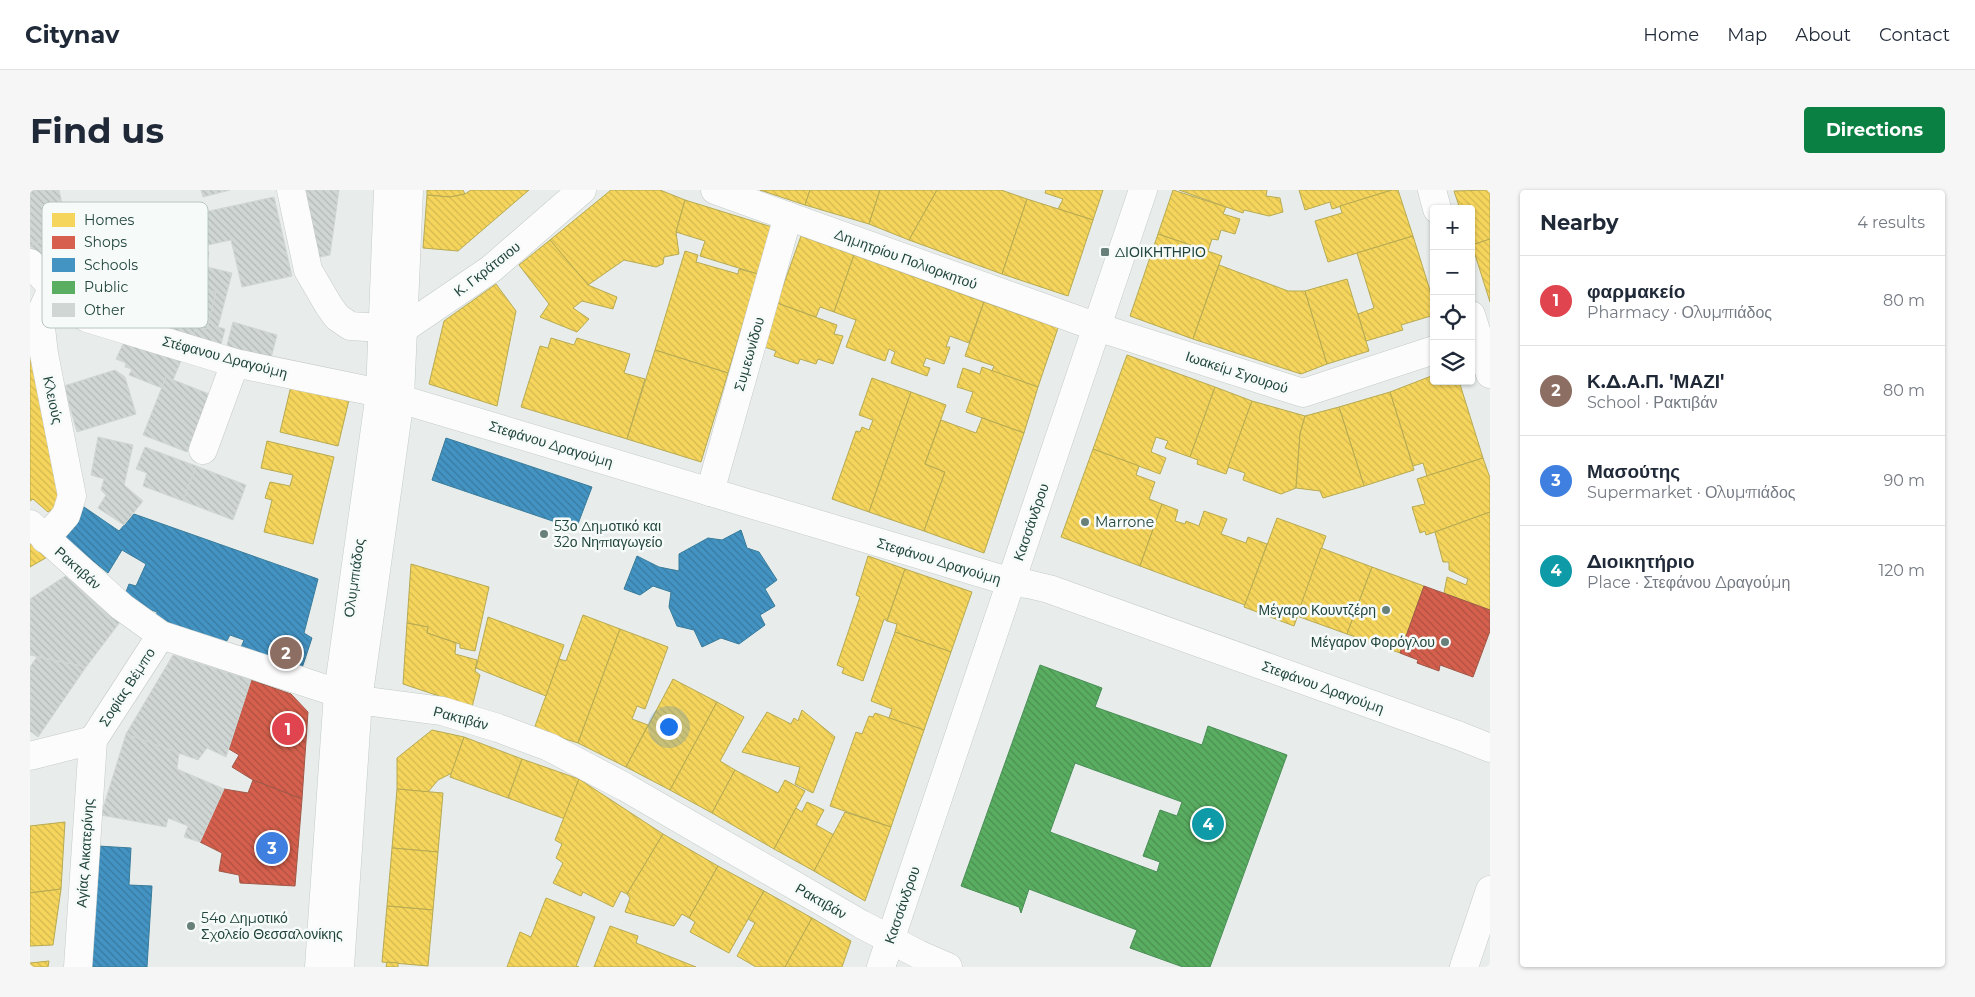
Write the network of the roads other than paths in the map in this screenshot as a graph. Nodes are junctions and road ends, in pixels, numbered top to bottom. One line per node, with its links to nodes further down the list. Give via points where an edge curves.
1 (291, 190): 15 (main road, via 308,270 337,317 350,326)
2 (388, 190): 15 (main road, Ολυμπιάδος)
3 (409, 190): 15 (main road, Ολυμπιάδος)
4 (582, 190): 15 (main road, Κ. Γκράτσιου, via 491,269)
5 (715, 190): 9 (main road, Δημητρίου Πολιορκητού)
6 (1144, 190): 13 (main road, Κασσάνδρου)
7 (1432, 190): 8 (main road)
8 (1437, 205)
9 (788, 216): 13 (main road, Δημητρίου Πολιορκητού); 22 (main road, Συμεωνίδου)
10 (30, 262): 11 (main road)
11 (42, 276)
12 (42, 311): 23 (main road, Κλειούς, via 44,354 72,496 66,515)
13 (1097, 327): 17 (main road, Ιωακείμ Σγουρού, via 1304,393); 24 (main road, Κασσάνδρου)
14 (120, 328): 18 (main road, Στέφανου Δραγούμη)
15 (393, 329): 20 (main road, Ολυμπιάδος)
16 (1475, 335): 19 (main road)
17 (1430, 351)
18 (235, 363): 20 (main road, Στέφανου Δραγούμη); 21 (main road)
19 (1490, 374)
20 (390, 396): 22 (main road, Στεφάνου Δραγούμη); 26 (main road, Ολυμπιάδος)
21 (202, 450)
22 (710, 492): 24 (main road, Στεφάνου Δραγούμη)
23 (38, 531): 25 (main road, Ρακτιβάν, via 122,607)
24 (1011, 582): 28 (main road, Στεφάνου Δραγούμη, via 1048,589); 31 (main road, Κασσάνδρου)
25 (161, 635): 26 (main road, Ρακτιβάν); 27 (main road, Σοφίας Βέμπο)
26 (348, 697): 31 (main road, Ρακτιβάν, via 442,711 550,747 625,786); 33 (main road, Ολυμπιάδος); 34 (main road, Ολυμπιάδος)
27 (93, 740): 29 (main road); 32 (main road, Αγίας Αικατερίνης)
28 (1490, 748)
29 (30, 756)
30 (1490, 890): 37 (main road)
31 (890, 940): 35 (main road, Κασσάνδρου); 36 (main road, Ρακτιβάν)
32 (78, 967)
33 (319, 967)
34 (340, 967)
35 (881, 967)
36 (948, 967)
37 (1464, 967)

